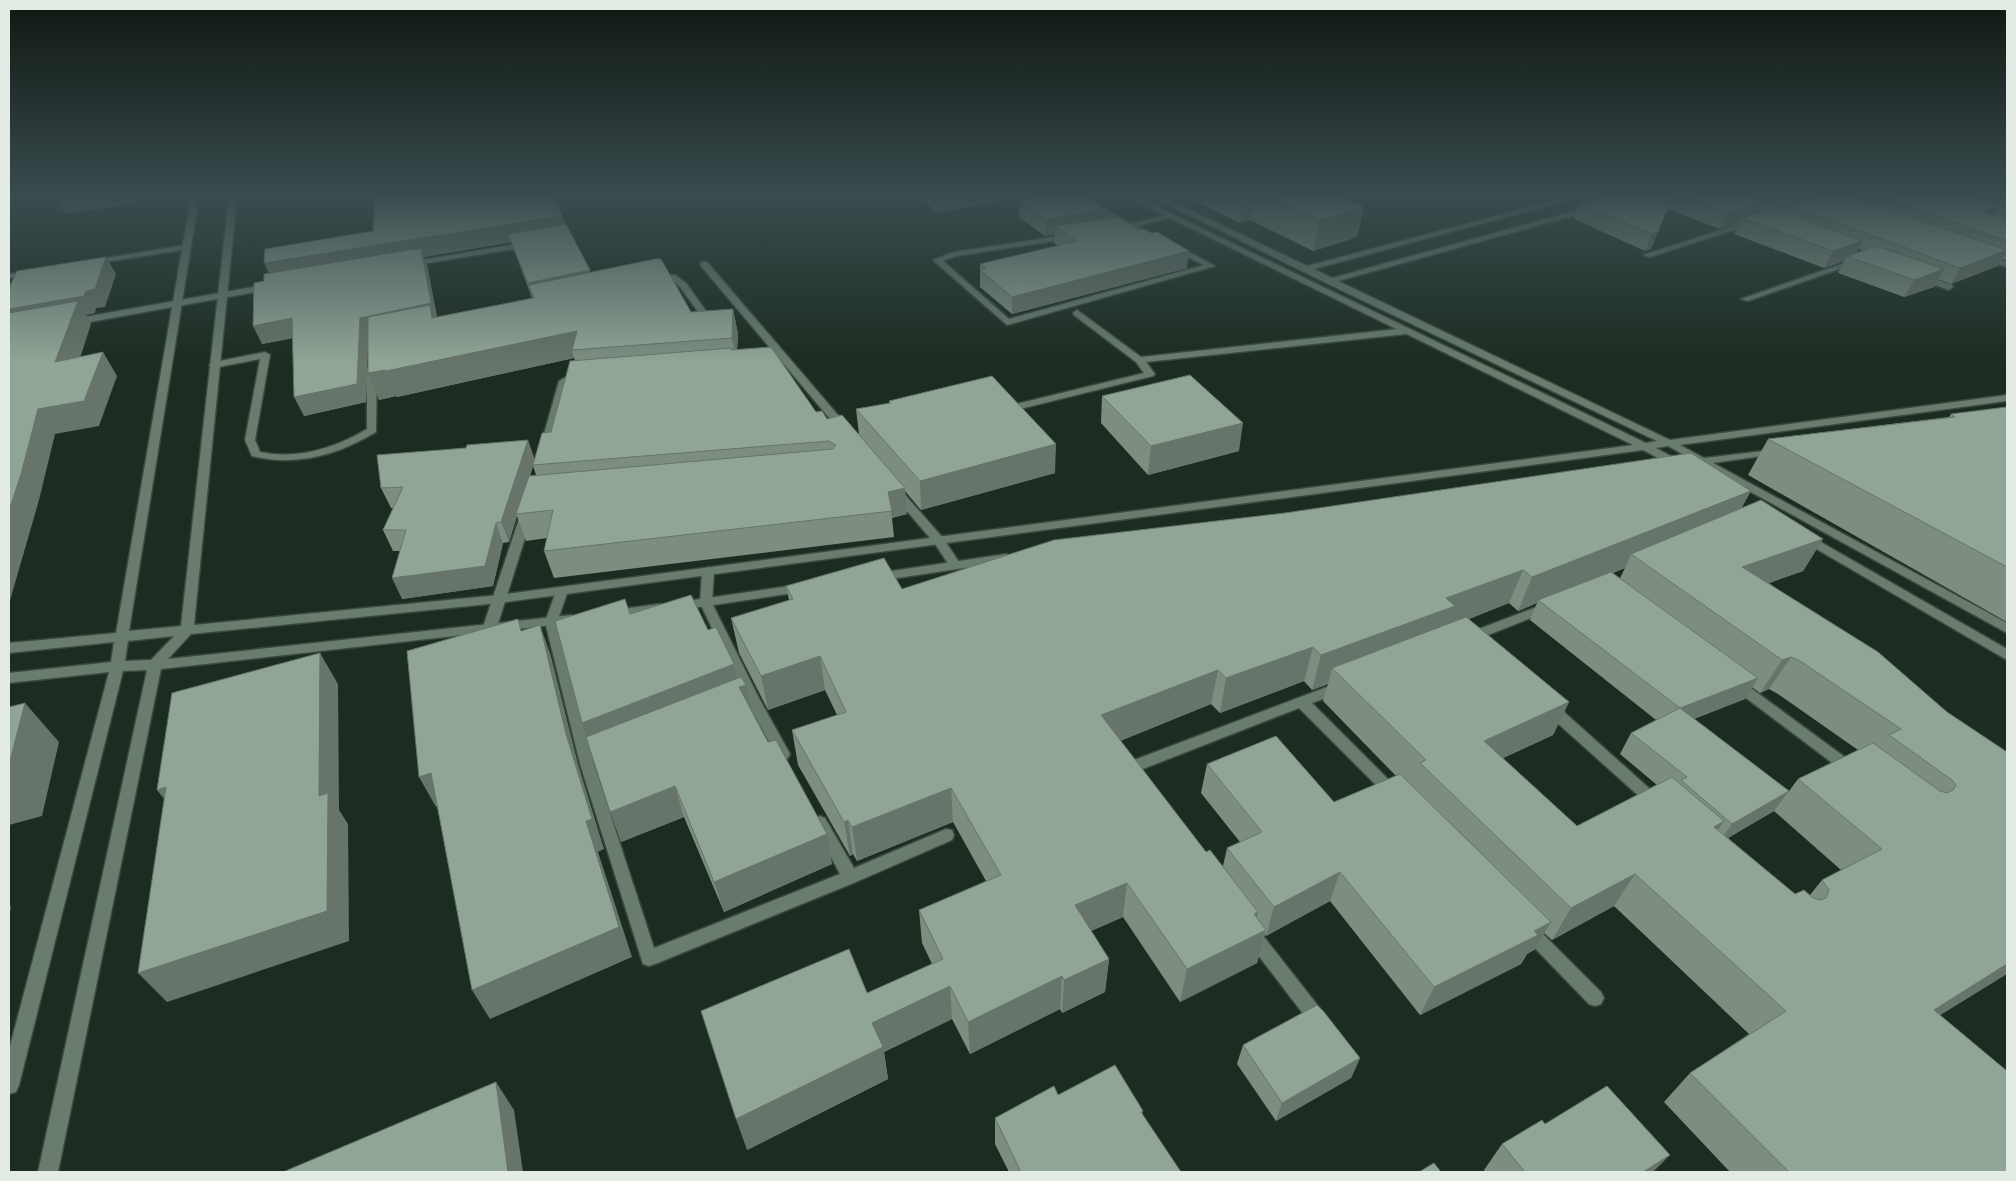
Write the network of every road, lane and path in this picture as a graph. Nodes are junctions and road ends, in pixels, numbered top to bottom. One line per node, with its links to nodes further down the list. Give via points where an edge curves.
1 (155, 252): 15 (street)
2 (185, 252): 31 (street)
3 (226, 252): 29 (street)
4 (480, 252): 18 (street)
5 (966, 252): 6 (street, via 936,260 1007,322 1211,266)
6 (1183, 252)
7 (1245, 252): 21 (street)
8 (1275, 252): 19 (street)
9 (1369, 252): 19 (street)
10 (1434, 252): 25 (street)
11 (1657, 252): 13 (street)
12 (1858, 254): 30 (street, via 1867,258)
13 (1647, 255)
14 (1979, 255): 17 (street)
15 (88, 263)
16 (704, 264): 42 (street)
17 (2007, 265)
18 (398, 266)
19 (1309, 268): 21 (street); 25 (street)
20 (38, 271): 23 (street)
21 (1289, 274): 27 (street)
22 (1912, 274): 28 (street)
23 (9, 276)
24 (651, 280): 33 (street, via 675,278)
25 (1332, 280): 27 (street); 43 (street)
26 (281, 285): 29 (street)
27 (1312, 285): 35 (street)
28 (1949, 287)
29 (222, 295): 31 (street); 38 (street)
30 (1744, 299)
31 (177, 303): 34 (street); 70 (street)
32 (1077, 313): 37 (street)
33 (707, 318)
34 (67, 323)
35 (1406, 331): 37 (street); 44 (street)
36 (372, 357): 38 (street, via 372,430 354,441 318,453 279,459 256,454 250,440 265,355)
37 (1139, 360): 41 (street, via 1150,374)
38 (214, 365): 68 (street)
39 (594, 379): 47 (street, via 564,381)
40 (2007, 398): 43 (street)
41 (1012, 408)
42 (850, 436)
43 (1672, 444): 44 (street); 46 (street)
44 (1646, 447): 48 (street); 54 (street)
45 (1792, 449): 46 (street)
46 (1705, 461): 48 (street); 67 (street)
47 (542, 462)
48 (1678, 465): 49 (street); 50 (street)
49 (1658, 467)
50 (1694, 474)
51 (888, 481): 54 (street)
52 (532, 497): 61 (street)
53 (1793, 530): 75 (street)
54 (939, 541): 56 (street); 57 (street)
55 (1015, 557): 56 (street)
56 (955, 565): 58 (street)
57 (708, 571): 60 (street); 62 (street)
58 (869, 578)
59 (811, 587): 62 (street)
60 (562, 591): 61 (street); 66 (street)
61 (499, 600): 68 (street); 69 (street)
62 (706, 602): 64 (street); 83 (street, via 747,700)
63 (1558, 602): 71 (street)
64 (599, 616)
65 (580, 618): 66 (street)
66 (551, 622): 69 (street); 90 (street, via 649,958)
67 (2007, 629)
68 (187, 630): 70 (street); 76 (street)
69 (489, 630): 76 (street)
70 (122, 636): 73 (street); 77 (street)
71 (1470, 637): 72 (street); 74 (street)
72 (1452, 644)
73 (9, 648)
74 (1485, 650)
75 (2007, 655)
76 (155, 665): 77 (street); 96 (street)
77 (117, 666): 79 (street); 95 (street)
78 (1720, 672): 84 (street)
79 (9, 678)
80 (1349, 684): 82 (street)
81 (1538, 697): 88 (street)
82 (1302, 702): 85 (street, via 1126,769); 86 (street)
83 (789, 766)
84 (1862, 777)
85 (1138, 785)
86 (1407, 808)
87 (812, 809): 90 (street)
88 (1664, 810)
89 (946, 835): 90 (street)
90 (850, 877)
91 (1241, 920): 94 (street)
92 (1518, 921): 93 (street)
93 (1595, 998)
94 (1320, 1022)
95 (9, 1085)
96 (48, 1172)

